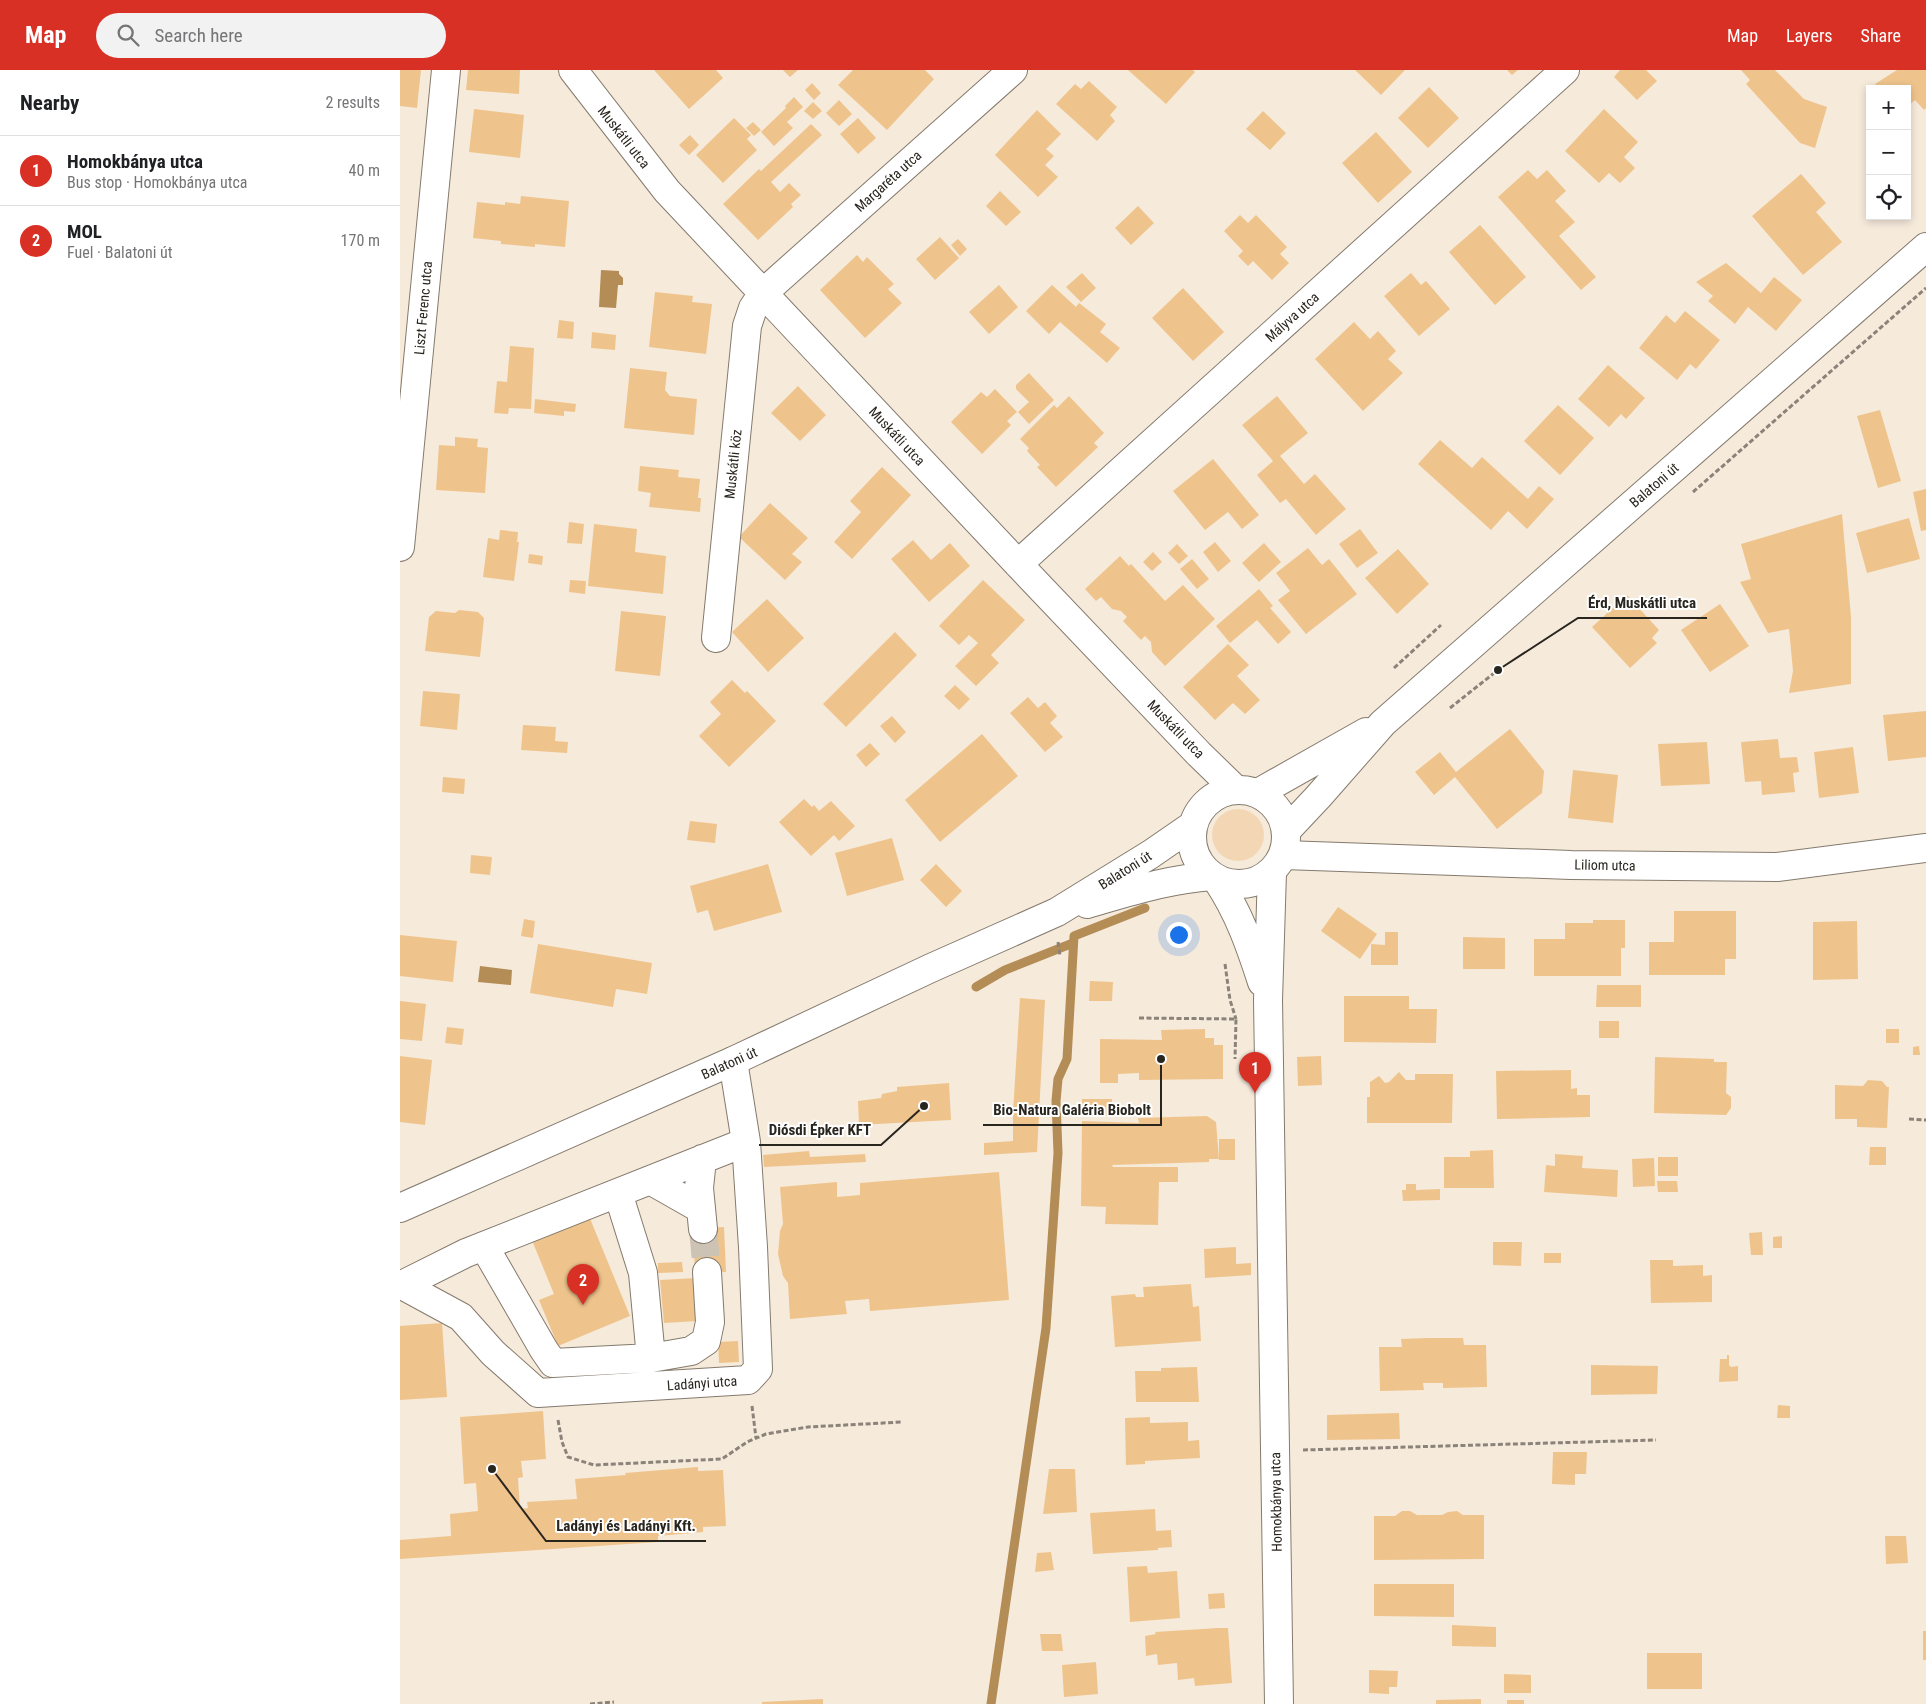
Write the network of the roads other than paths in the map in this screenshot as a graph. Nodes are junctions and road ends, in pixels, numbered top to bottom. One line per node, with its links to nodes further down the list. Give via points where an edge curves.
1 (446, 70): 7 (street, Liszt Ferenc utca)
2 (573, 70): 6 (street, Muskátli utca, via 667,191)
3 (1013, 70): 6 (street, Margaréta utca)
4 (1566, 70): 8 (street, Mályva utca)
5 (1926, 248): 10 (street, Balatoni út)
6 (763, 293): 8 (street, Muskátli utca); 9 (street, Muskátli köz, via 752,308 747,326)
7 (400, 547)
8 (1018, 564): 11 (street, Muskátli utca, via 1192,747)
9 (716, 638)
10 (1383, 723): 11 (street, Balatoni út); 14 (street, Balatoni út, via 1318,797)
11 (1247, 791): 12 (street, via 1216,795 1202,808); 14 (street, via 1277,807)
12 (1193, 825): 15 (street, via 1192,840 1198,859); 16 (street, Balatoni út)
13 (1926, 848): 14 (street, Liliom utca, via 1777,867 1630,866)
14 (1281, 852): 15 (street, via 1262,879 1250,884 1228,884); 17 (street, Homokbánya utca)
15 (1215, 878): 16 (street, Balatoni út, via 1187,878 1163,883); 17 (street, Homokbánya utca, via 1232,903 1247,936)
16 (1057, 924): 18 (street, Balatoni út, via 932,968)
17 (1268, 1000): 28 (street, Homokbánya utca)
18 (733, 1061): 19 (street, Ladányi utca); 23 (street, Balatoni út)
19 (746, 1142): 20 (street); 26 (street, Ladányi utca, via 758,1369 748,1380 538,1393 493,1353 461,1317)
20 (702, 1159): 21 (street); 21 (street, via 699,1188 702,1219)
21 (650, 1180): 22 (street)
22 (618, 1193): 24 (street); 27 (street, via 643,1273)
23 (400, 1208)
24 (484, 1246): 26 (street); 27 (street, via 553,1362)
25 (707, 1272): 27 (street, via 710,1322 706,1341 691,1351)
26 (401, 1285)
27 (651, 1358)
28 (1279, 1704)

